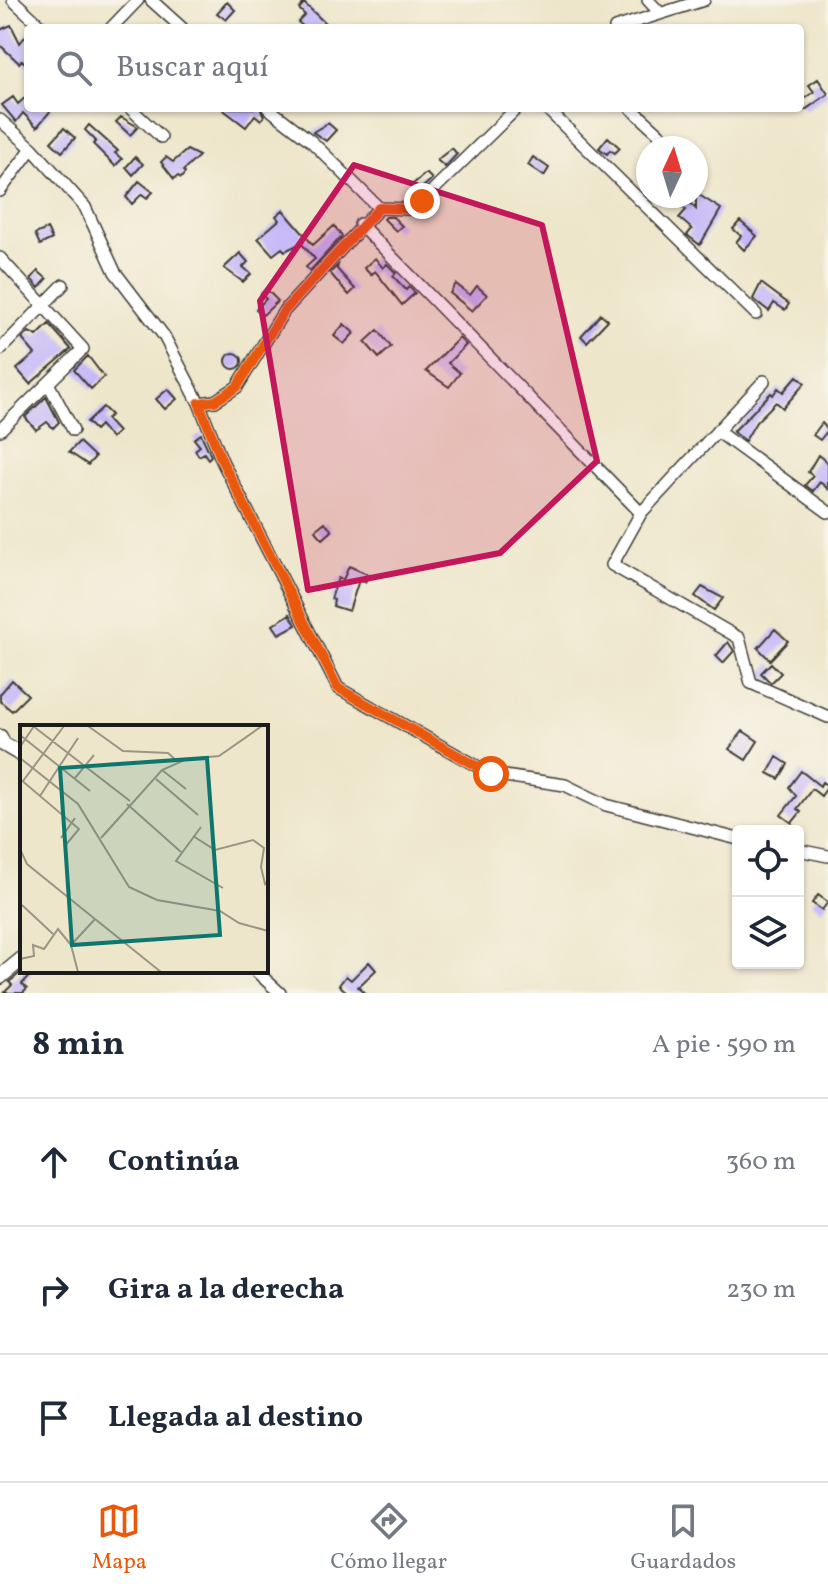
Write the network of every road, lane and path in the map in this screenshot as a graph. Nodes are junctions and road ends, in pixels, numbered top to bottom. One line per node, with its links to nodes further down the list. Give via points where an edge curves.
1 (13, 0): 7 (street)
2 (138, 0): 8 (street)
3 (151, 0): 9 (street)
4 (648, 0): 6 (street)
5 (704, 0): 6 (street)
6 (660, 13): 10 (street)
7 (39, 24)
8 (115, 24)
9 (178, 24)
10 (627, 24)
11 (134, 112): 18 (street)
12 (273, 112): 21 (street)
13 (513, 112): 21 (street, via 422,201 408,209)
14 (550, 112): 26 (street)
15 (635, 112): 17 (street)
16 (0, 120): 19 (street)
17 (662, 136)
18 (161, 137)
19 (32, 148): 20 (street); 30 (street, via 85,207 115,272 164,336)
20 (0, 191)
21 (379, 208): 22 (street)
22 (360, 224): 30 (street, via 284,311 237,387 215,401); 35 (street)
23 (0, 258): 25 (street)
24 (63, 285): 25 (street)
25 (42, 307): 27 (street); 29 (street, via 83,349)
26 (756, 314)
27 (0, 350)
28 (764, 381): 33 (street)
29 (48, 383): 31 (street); 32 (street)
30 (199, 403): 39 (street, via 222,461 338,688 491,774 565,785 606,805)
31 (0, 430)
32 (73, 430)
33 (717, 431): 34 (street); 35 (street)
34 (828, 512)
35 (641, 513): 36 (street, via 612,565 739,638 751,683)
36 (828, 717)
37 (0, 737): 38 (street)
38 (20, 754)
39 (732, 837)
40 (804, 851): 41 (street)
41 (828, 856)
42 (20, 961): 44 (street)
43 (258, 973): 45 (street)
44 (0, 977)
45 (280, 993)

